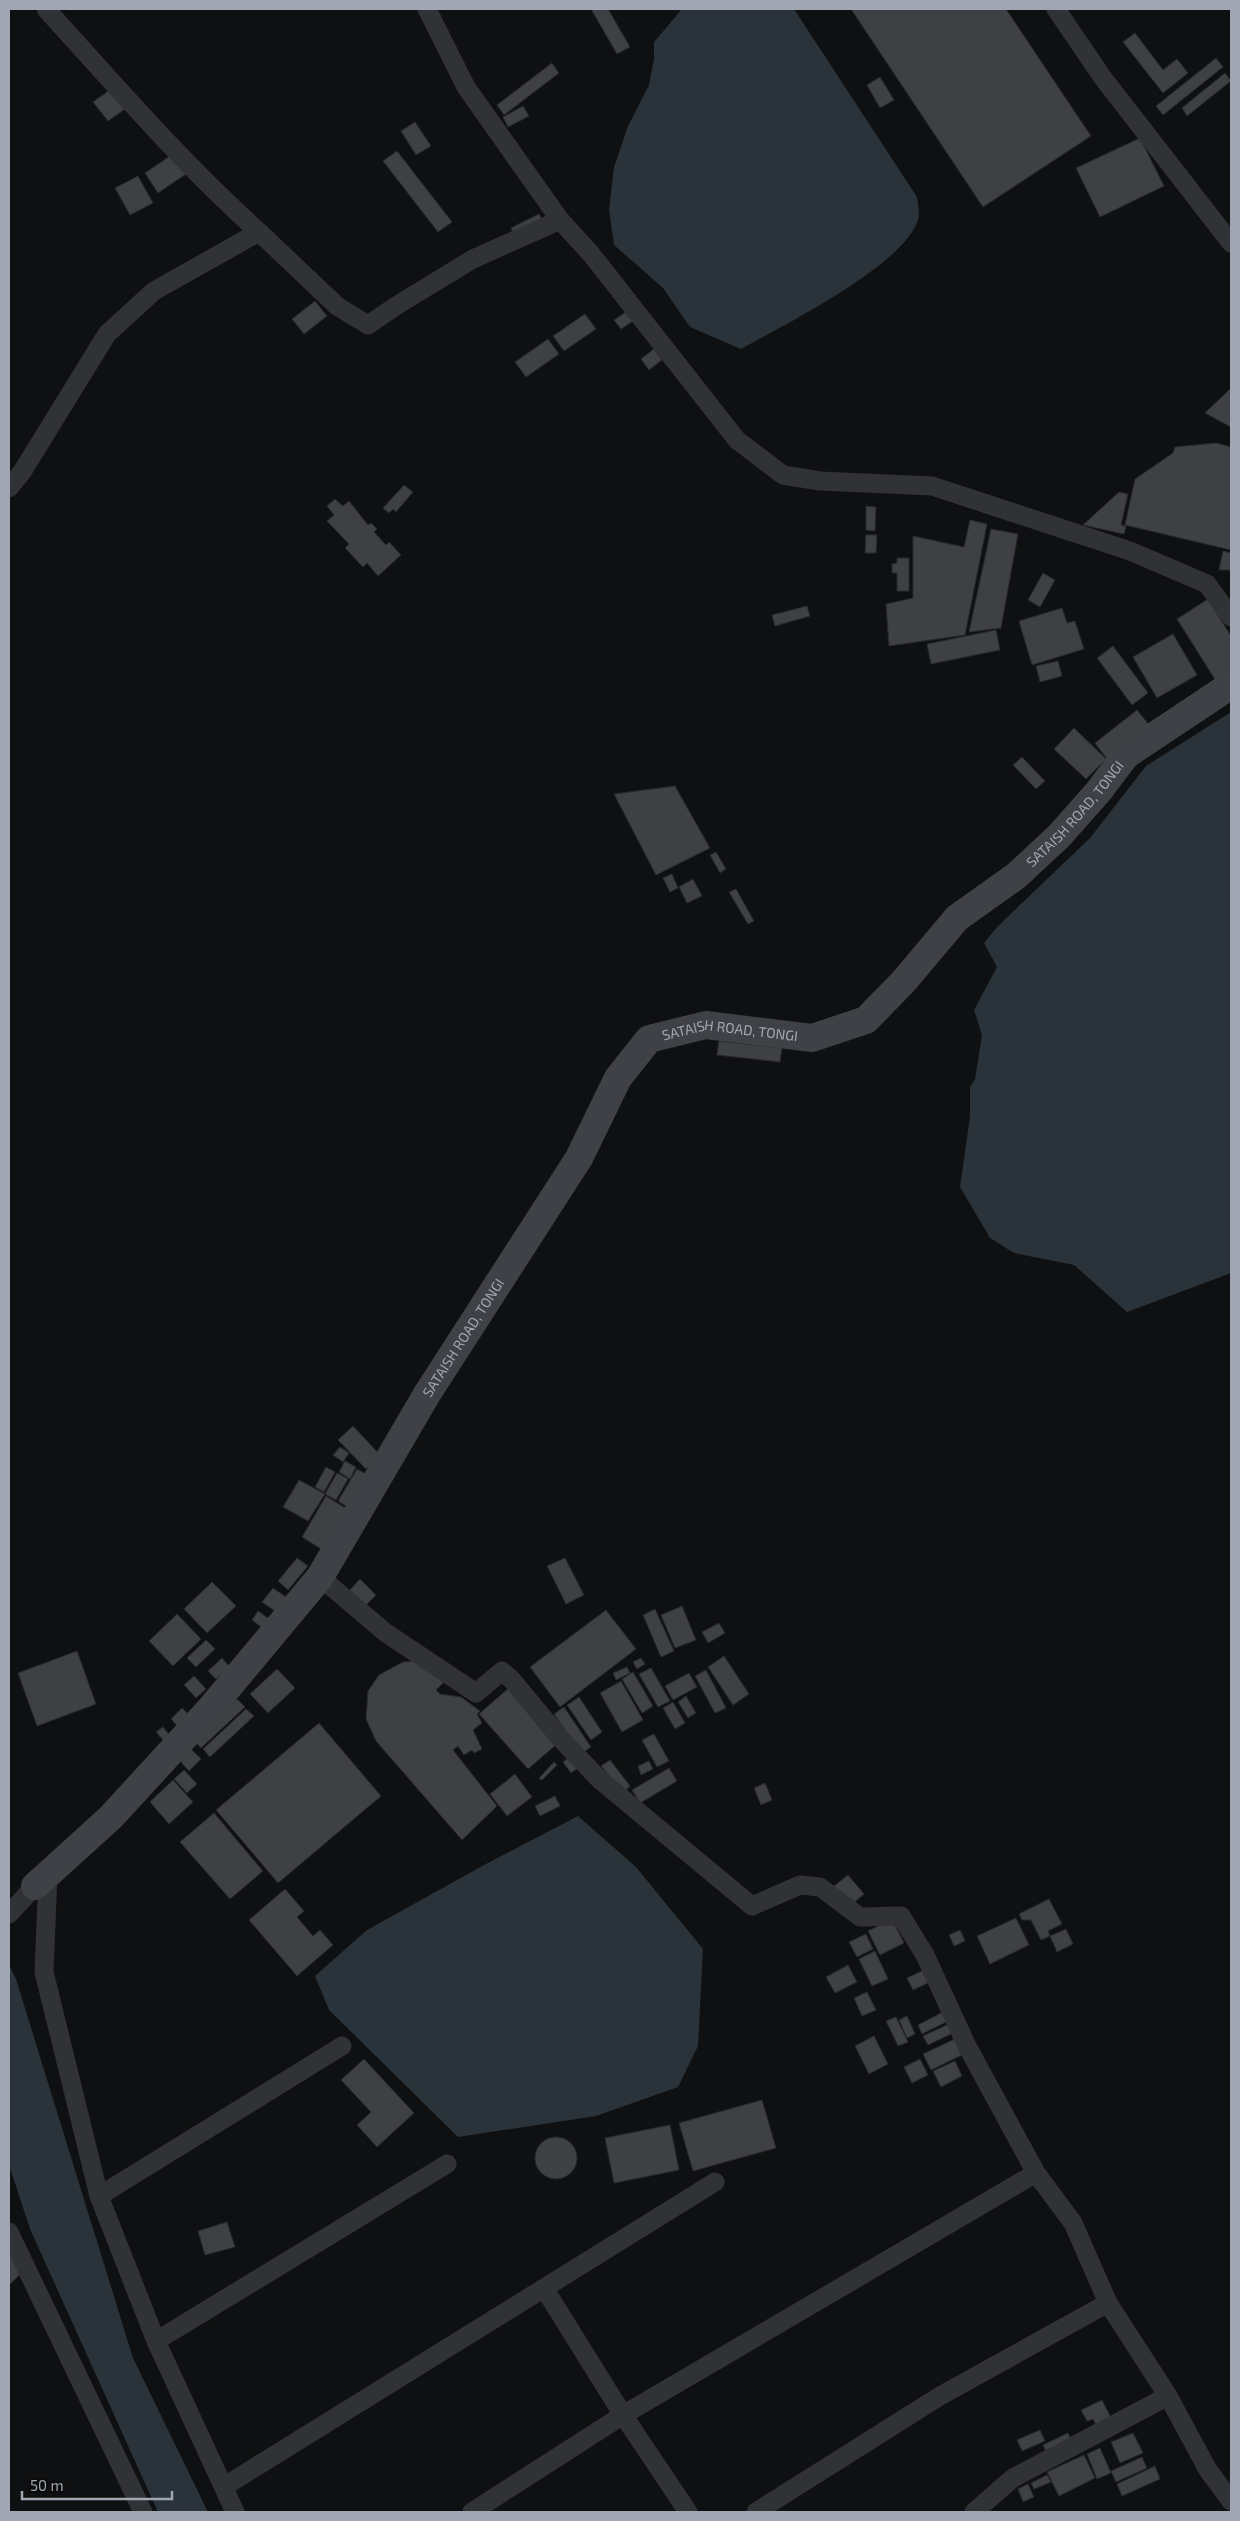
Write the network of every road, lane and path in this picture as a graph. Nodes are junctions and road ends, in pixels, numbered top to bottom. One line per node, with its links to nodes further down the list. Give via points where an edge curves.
1 (46, 9): 5 (street, via 139,113)
2 (427, 9): 4 (street, via 466,87)
3 (1056, 9): 6 (street, via 1103,78)
4 (560, 220): 5 (street, via 473,259 368,325 337,306); 8 (street, via 591,254 737,440 783,475 820,481 932,486 1130,550 1207,584)
5 (258, 232): 7 (street, via 154,291 107,334)
6 (1231, 243)
7 (9, 488)
8 (1231, 617)
9 (1231, 685): 10 (street, SATAISH ROAD, TONGI, via 1126,755 1059,836 1016,876 957,918 866,1020 812,1038 706,1025 649,1039 618,1078 578,1158 427,1394)
10 (320, 1577): 11 (street, SATAISH ROAD, TONGI, via 217,1702 111,1816); 15 (street, via 386,1633 476,1693 502,1671 600,1780 752,1906 800,1885 820,1887 860,1917 901,1916 925,1955 967,2046)
11 (41, 1880): 12 (street); 17 (street, via 44,1972)
12 (9, 1914)
13 (342, 2046): 17 (street)
14 (447, 2164): 21 (street)
15 (1036, 2173): 20 (street, via 1073,2223); 23 (street)
16 (715, 2182): 19 (street)
17 (99, 2196): 21 (street)
18 (9, 2232): 26 (street)
19 (544, 2288): 23 (street); 24 (street)
20 (1108, 2303): 22 (street); 30 (street, via 940,2396)
21 (156, 2341): 24 (street)
22 (1168, 2396): 25 (street, via 1208,2470); 31 (street, via 1012,2478)
23 (623, 2415): 28 (street); 29 (street)
24 (225, 2486): 27 (street)
25 (1231, 2501)
26 (143, 2512)
27 (235, 2512)
28 (472, 2512)
29 (688, 2512)
30 (756, 2512)
31 (974, 2512)

